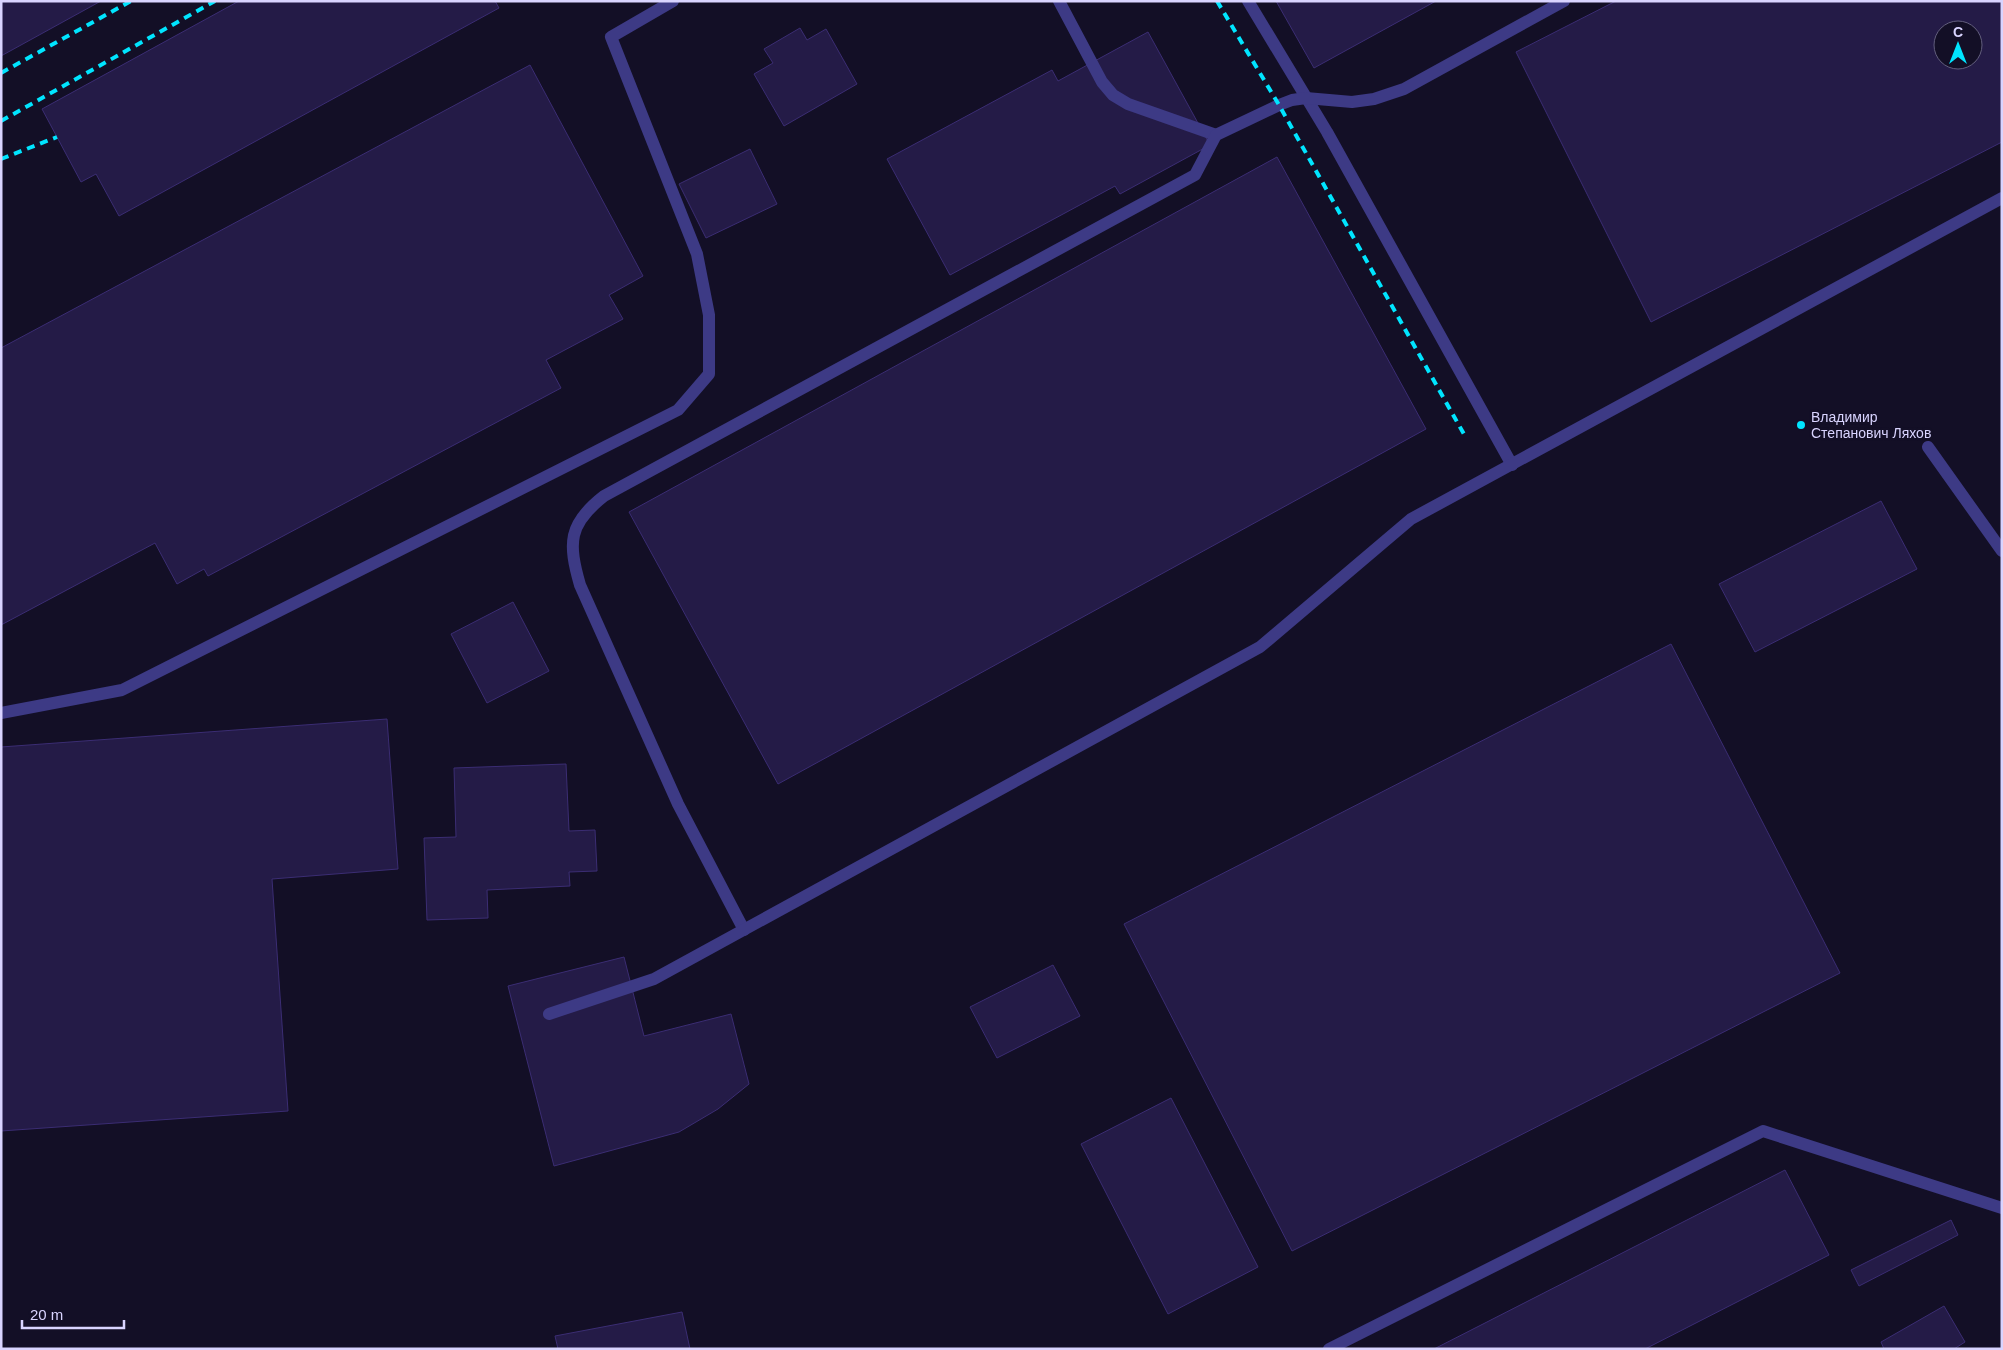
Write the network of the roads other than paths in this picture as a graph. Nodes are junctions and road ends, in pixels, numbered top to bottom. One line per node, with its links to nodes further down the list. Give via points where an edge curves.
1 (673, 1): 11 (lane, via 611,37 697,254 709,315 709,374 678,410 122,690)
2 (1059, 1): 6 (lane, via 1102,82 1113,95 1128,104)
3 (1248, 1): 5 (lane)
4 (1564, 1): 5 (lane, via 1404,89 1352,102)
5 (1306, 98): 6 (lane, via 1279,104); 9 (lane)
6 (1216, 135): 12 (lane, via 1195,175 604,496 586,509 572,544 580,585 678,804)
7 (2002, 198): 9 (lane)
8 (1928, 448): 10 (lane)
9 (1512, 465): 12 (lane, via 1411,519 1260,647)
10 (2002, 552)
11 (1, 713)
12 (744, 930): 13 (lane, via 654,979)
13 (549, 1014)
14 (2002, 1208): 15 (lane, via 1763,1131)
15 (1328, 1349)

